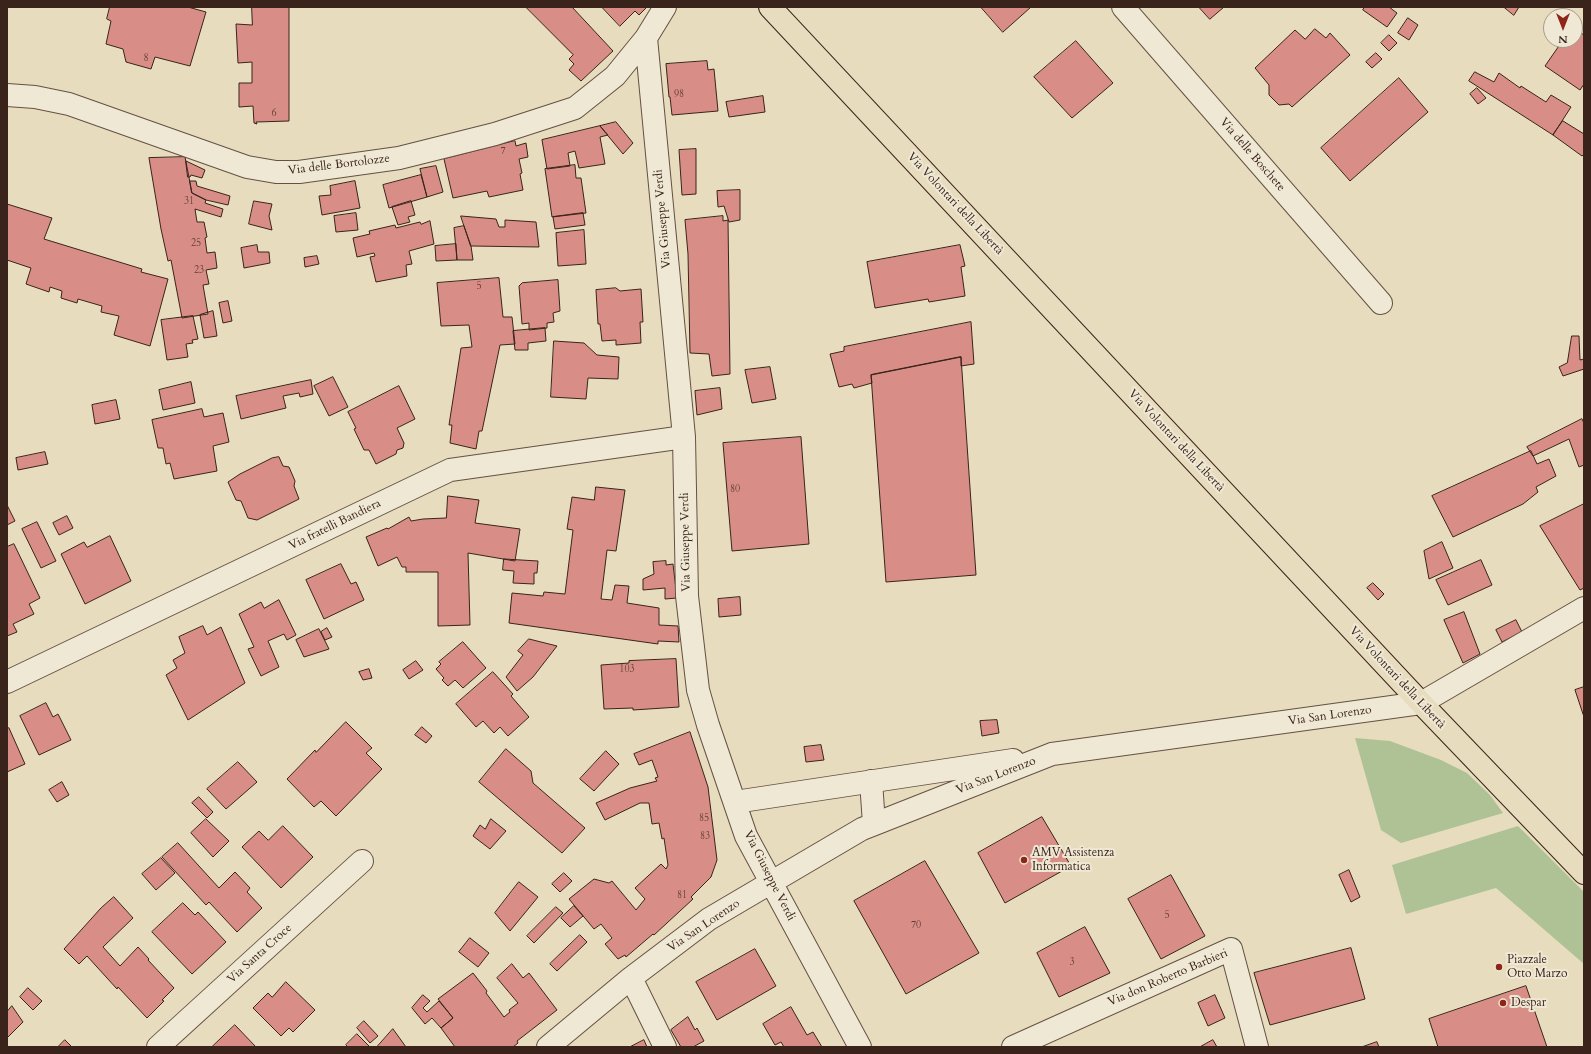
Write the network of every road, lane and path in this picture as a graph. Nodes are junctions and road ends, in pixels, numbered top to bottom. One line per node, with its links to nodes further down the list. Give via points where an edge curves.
1 (665, 7): 4 (street)
2 (770, 7): 10 (main road, Via Volontari della Libertà)
3 (1123, 7): 6 (street, Via delle Boschete)
4 (646, 38): 5 (street, Via delle Bortolozze, via 615,76 575,108 495,134 399,158 299,172 276,172 246,167 70,104); 7 (street, Via Giuseppe Verdi)
5 (7, 95)
6 (1381, 303)
7 (684, 437): 9 (street, Via fratelli Bandiera, via 450,470); 13 (street, Via Giuseppe Verdi, via 687,596 698,690)
8 (1584, 608): 10 (street, Via San Lorenzo)
9 (7, 682)
10 (1421, 703): 11 (street, Via San Lorenzo); 16 (main road, Via Volontari della Libertà)
11 (1052, 754): 12 (street, Via San Lorenzo); 14 (street, Via San Lorenzo)
12 (871, 781): 13 (street, Via San Lorenzo); 14 (street)
13 (735, 802): 17 (street, Via Giuseppe Verdi, via 746,836)
14 (874, 824): 17 (street, Via San Lorenzo)
15 (362, 861): 19 (street, Via Santa Croce)
16 (1584, 873)
17 (771, 882): 18 (street, Via San Lorenzo, via 709,919); 22 (street, Via Giuseppe Verdi)
18 (631, 978): 20 (street, Via San Lorenzo); 21 (street)
19 (158, 1047)
20 (548, 1047)
21 (665, 1047)
22 (860, 1047)
23 (1014, 1047): 24 (street, Via don Roberto Barbieri, via 1230,949)
24 (1257, 1047)

